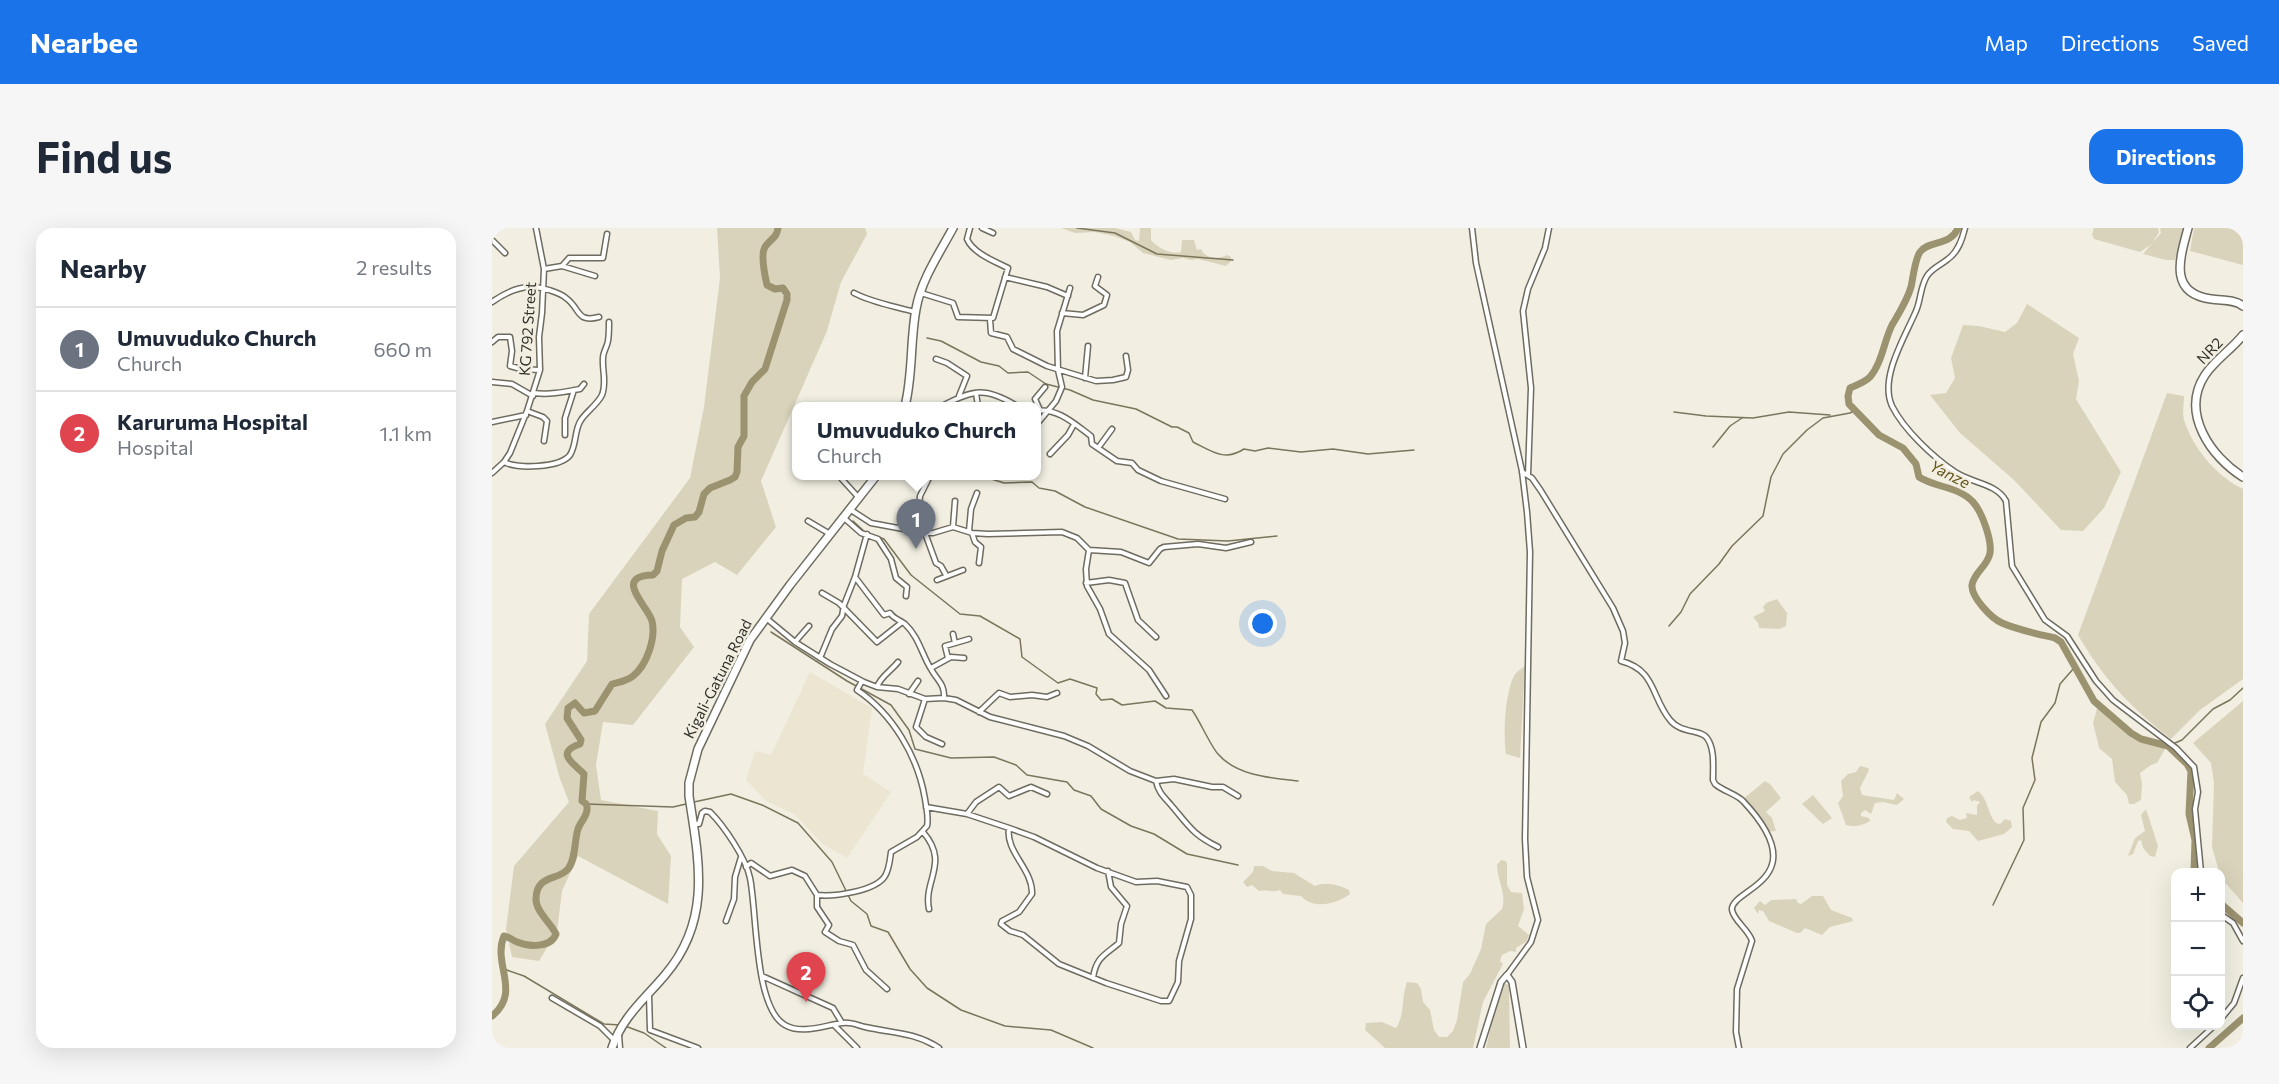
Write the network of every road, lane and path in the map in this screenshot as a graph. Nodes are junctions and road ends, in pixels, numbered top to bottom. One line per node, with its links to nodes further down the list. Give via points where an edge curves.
1 (536, 228): 14 (street, KG 792 Street)
2 (953, 228): 21 (highway)
3 (970, 228): 16 (street, via 968,241 1008,268)
4 (982, 228): 9 (street)
5 (1472, 228): 62 (street, via 1476,263)
6 (1549, 228): 64 (street, via 1522,310 1531,388)
7 (1965, 228): 127 (street, via 1956,252 1931,270 1924,282 1897,354 1889,400 1911,434 1942,461 2003,497 2012,566 2045,620 2067,636 2113,700 2192,763 2198,792 2195,809)
8 (2188, 228): 24 (highway, via 2179,268 2188,289 2198,296)
9 (993, 233)
10 (607, 234): 13 (street, via 603,258 569,258)
11 (492, 240): 12 (street)
12 (505, 253)
13 (562, 266): 14 (street); 15 (street)
14 (544, 269): 18 (street, KG 792 Street)
15 (595, 276)
16 (1005, 277): 22 (street); 28 (street)
17 (1098, 277): 26 (street, via 1095,286 1107,295 1104,305 1083,315)
18 (543, 288): 23 (street, via 520,287); 27 (street, via 566,297 584,319); 35 (street, KG 792 Street)
19 (1070, 288): 22 (street)
20 (854, 293): 25 (street)
21 (921, 293): 25 (highway); 28 (street, via 953,303 958,317)
22 (1068, 296): 26 (street)
23 (492, 302)
24 (2243, 306)
25 (915, 312): 45 (highway)
26 (1062, 313): 36 (street, via 1057,331)
27 (599, 317)
28 (990, 319): 36 (street, via 991,333 1007,337 1013,349)
29 (609, 322): 61 (street, via 603,391 580,422 569,455 542,465)
30 (2243, 335): 65 (highway, NR2 / NR2, via 2205,375 2196,402 2199,425 2206,438 2226,464)
31 (492, 342): 35 (street, via 498,337 510,337 510,366)
32 (1088, 346): 37 (street)
33 (1126, 356): 37 (street, via 1126,377 1096,381)
34 (936, 359): 44 (street, via 967,376)
35 (540, 370): 43 (street, KG 792 Street)
36 (1058, 370): 37 (street); 51 (street, via 1062,387)
37 (1085, 378)
38 (492, 382): 43 (street, via 512,384)
39 (584, 384): 41 (street)
40 (1045, 387): 49 (street)
41 (574, 390): 43 (street); 57 (street, via 565,418)
42 (976, 393): 44 (street); 47 (street); 48 (street, via 988,392)
43 (533, 394): 52 (street, KG 792 Street)
44 (958, 397): 46 (street)
45 (905, 402)
46 (949, 402)
47 (977, 402)
48 (1006, 402)
49 (1036, 402)
50 (1041, 410): 51 (street)
51 (1047, 411): 53 (street); 55 (street, via 1060,414)
52 (526, 413): 54 (street); 58 (street, via 547,421); 61 (street, KG 792 Street)
53 (1041, 419)
54 (492, 422)
55 (1073, 426): 59 (street, via 1091,436 1092,444); 60 (street)
56 (1112, 429): 59 (street)
57 (565, 435)
58 (544, 441)
59 (1098, 448): 71 (street, via 1161,480)
60 (1050, 454)
61 (504, 462): 63 (street)
62 (1522, 471): 64 (street); 134 (street, via 1530,552 1525,848 1527,877 1538,920 1531,942)
63 (492, 473)
64 (1528, 476): 153 (street, via 1613,608 1625,643 1622,661 1646,674 1675,726 1707,738 1715,784 1741,799 1763,826 1772,847 1773,862 1767,876 1732,907 1752,941 1737,990 1736,1032)
65 (2243, 477)
66 (842, 480): 70 (street)
67 (873, 480): 70 (highway, Kigali-Gatuna Road)
68 (928, 480): 77 (street, via 920,496)
69 (977, 493): 78 (street)
70 (859, 499): 73 (highway, Kigali-Gatuna Road)
71 (1225, 499)
72 (955, 501): 76 (street)
73 (850, 510): 74 (highway, Kigali-Gatuna Road); 77 (street, via 871,523)
74 (844, 518): 80 (street); 81 (highway, Kigali-Gatuna Road)
75 (808, 521): 81 (street)
76 (953, 527): 78 (street); 79 (street)
77 (917, 532): 79 (street)
78 (970, 532): 83 (street, via 1062,532 1077,538); 84 (street, via 981,547)
79 (925, 533): 86 (street, via 936,563)
80 (867, 534): 87 (street); 91 (street, via 878,539 891,558 896,579 907,587)
81 (830, 535): 93 (highway, Kigali-Gatuna Road)
82 (1251, 542): 83 (street, via 1226,548 1198,544 1164,547 1149,563 1121,552)
83 (1089, 550): 89 (street)
84 (979, 563)
85 (963, 570): 86 (street)
86 (946, 575): 88 (street)
87 (855, 577): 92 (street); 94 (street, via 884,615 890,613)
88 (936, 580)
89 (1086, 583): 97 (street, via 1125,583 1138,620); 111 (street, via 1110,637 1149,670)
90 (822, 592): 92 (street)
91 (906, 596)
92 (843, 609): 94 (street, via 877,642); 101 (street)
93 (765, 617): 99 (street); 121 (highway, Kigali-Gatuna Road, via 698,748 689,796)
94 (901, 622): 105 (street, via 921,646)
95 (808, 626): 99 (street)
96 (953, 634): 100 (street)
97 (1156, 637)
98 (969, 639): 100 (street)
99 (795, 642): 101 (street)
100 (954, 643): 102 (street, via 944,647)
101 (820, 658): 106 (street)
102 (948, 658): 103 (street); 105 (street)
103 (964, 658)
104 (898, 662): 108 (street)
105 (930, 668): 112 (street, via 943,685)
106 (862, 681): 108 (street); 119 (street, via 857,690 893,724 917,768)
107 (918, 681): 110 (street)
108 (877, 687): 110 (street, via 896,688)
109 (1057, 693): 114 (street, via 1047,697 1010,697 999,693)
110 (909, 694): 113 (street)
111 (1166, 696)
112 (944, 698): 113 (street); 114 (street)
113 (925, 699): 115 (street, via 916,727)
114 (978, 712): 116 (street, via 1076,741)
115 (942, 744)
116 (1156, 781): 118 (street, via 1174,779 1223,787); 124 (street, via 1163,798 1186,825)
117 (1047, 794): 120 (street, via 1031,787 1009,796 999,787 976,802)
118 (1238, 796)
119 (926, 807): 120 (street); 123 (street, via 928,822)
120 (967, 814): 122 (street)
121 (693, 824): 125 (street, via 699,824 702,813 711,812); 139 (highway, Kigali-Gatuna Road, via 700,877 697,914 670,969)
122 (1009, 828): 128 (street); 136 (street, via 1009,841 1031,882 1032,894 1019,912 1001,924 1023,935 1059,964)
123 (922, 832): 129 (street, via 891,852 887,873 877,885 839,895); 130 (street, via 932,844 934,855)
124 (1218, 847)
125 (741, 856): 126 (street); 132 (street)
126 (746, 867): 129 (street, via 751,863 770,876 799,872); 135 (street)
127 (2201, 868)
128 (1108, 871): 136 (street, via 1111,887 1125,901 1127,910 1119,943 1101,956); 136 (street, via 1136,882 1187,886 1191,919 1180,954 1178,982 1168,1002)
129 (817, 895): 138 (street, via 817,907 829,924 825,932 853,945 866,970)
130 (928, 909)
131 (2225, 917): 133 (street)
132 (726, 921)
133 (2243, 941)
134 (1507, 975): 151 (main road, via 1501,982); 152 (main road, via 1512,982)
135 (761, 976): 142 (street, via 833,1008); 143 (street, via 769,1007 785,1025 802,1029)
136 (1094, 978)
137 (2243, 978): 141 (street, via 2234,1003)
138 (887, 989)
139 (649, 993): 145 (highway, Kigali-Gatuna Road); 148 (street, via 650,1029)
140 (552, 998): 146 (street, via 600,1026)
141 (2225, 1014)
142 (842, 1023): 143 (street); 150 (street, via 892,1030)
143 (835, 1025): 149 (street)
144 (2210, 1030): 154 (street)
145 (618, 1031): 146 (highway, Kigali-Gatuna Road); 147 (street)
146 (613, 1044)
147 (620, 1048)
148 (698, 1048)
149 (857, 1048)
150 (939, 1048)
151 (1480, 1048)
152 (1523, 1048)
153 (1740, 1048)
154 (2190, 1048)

